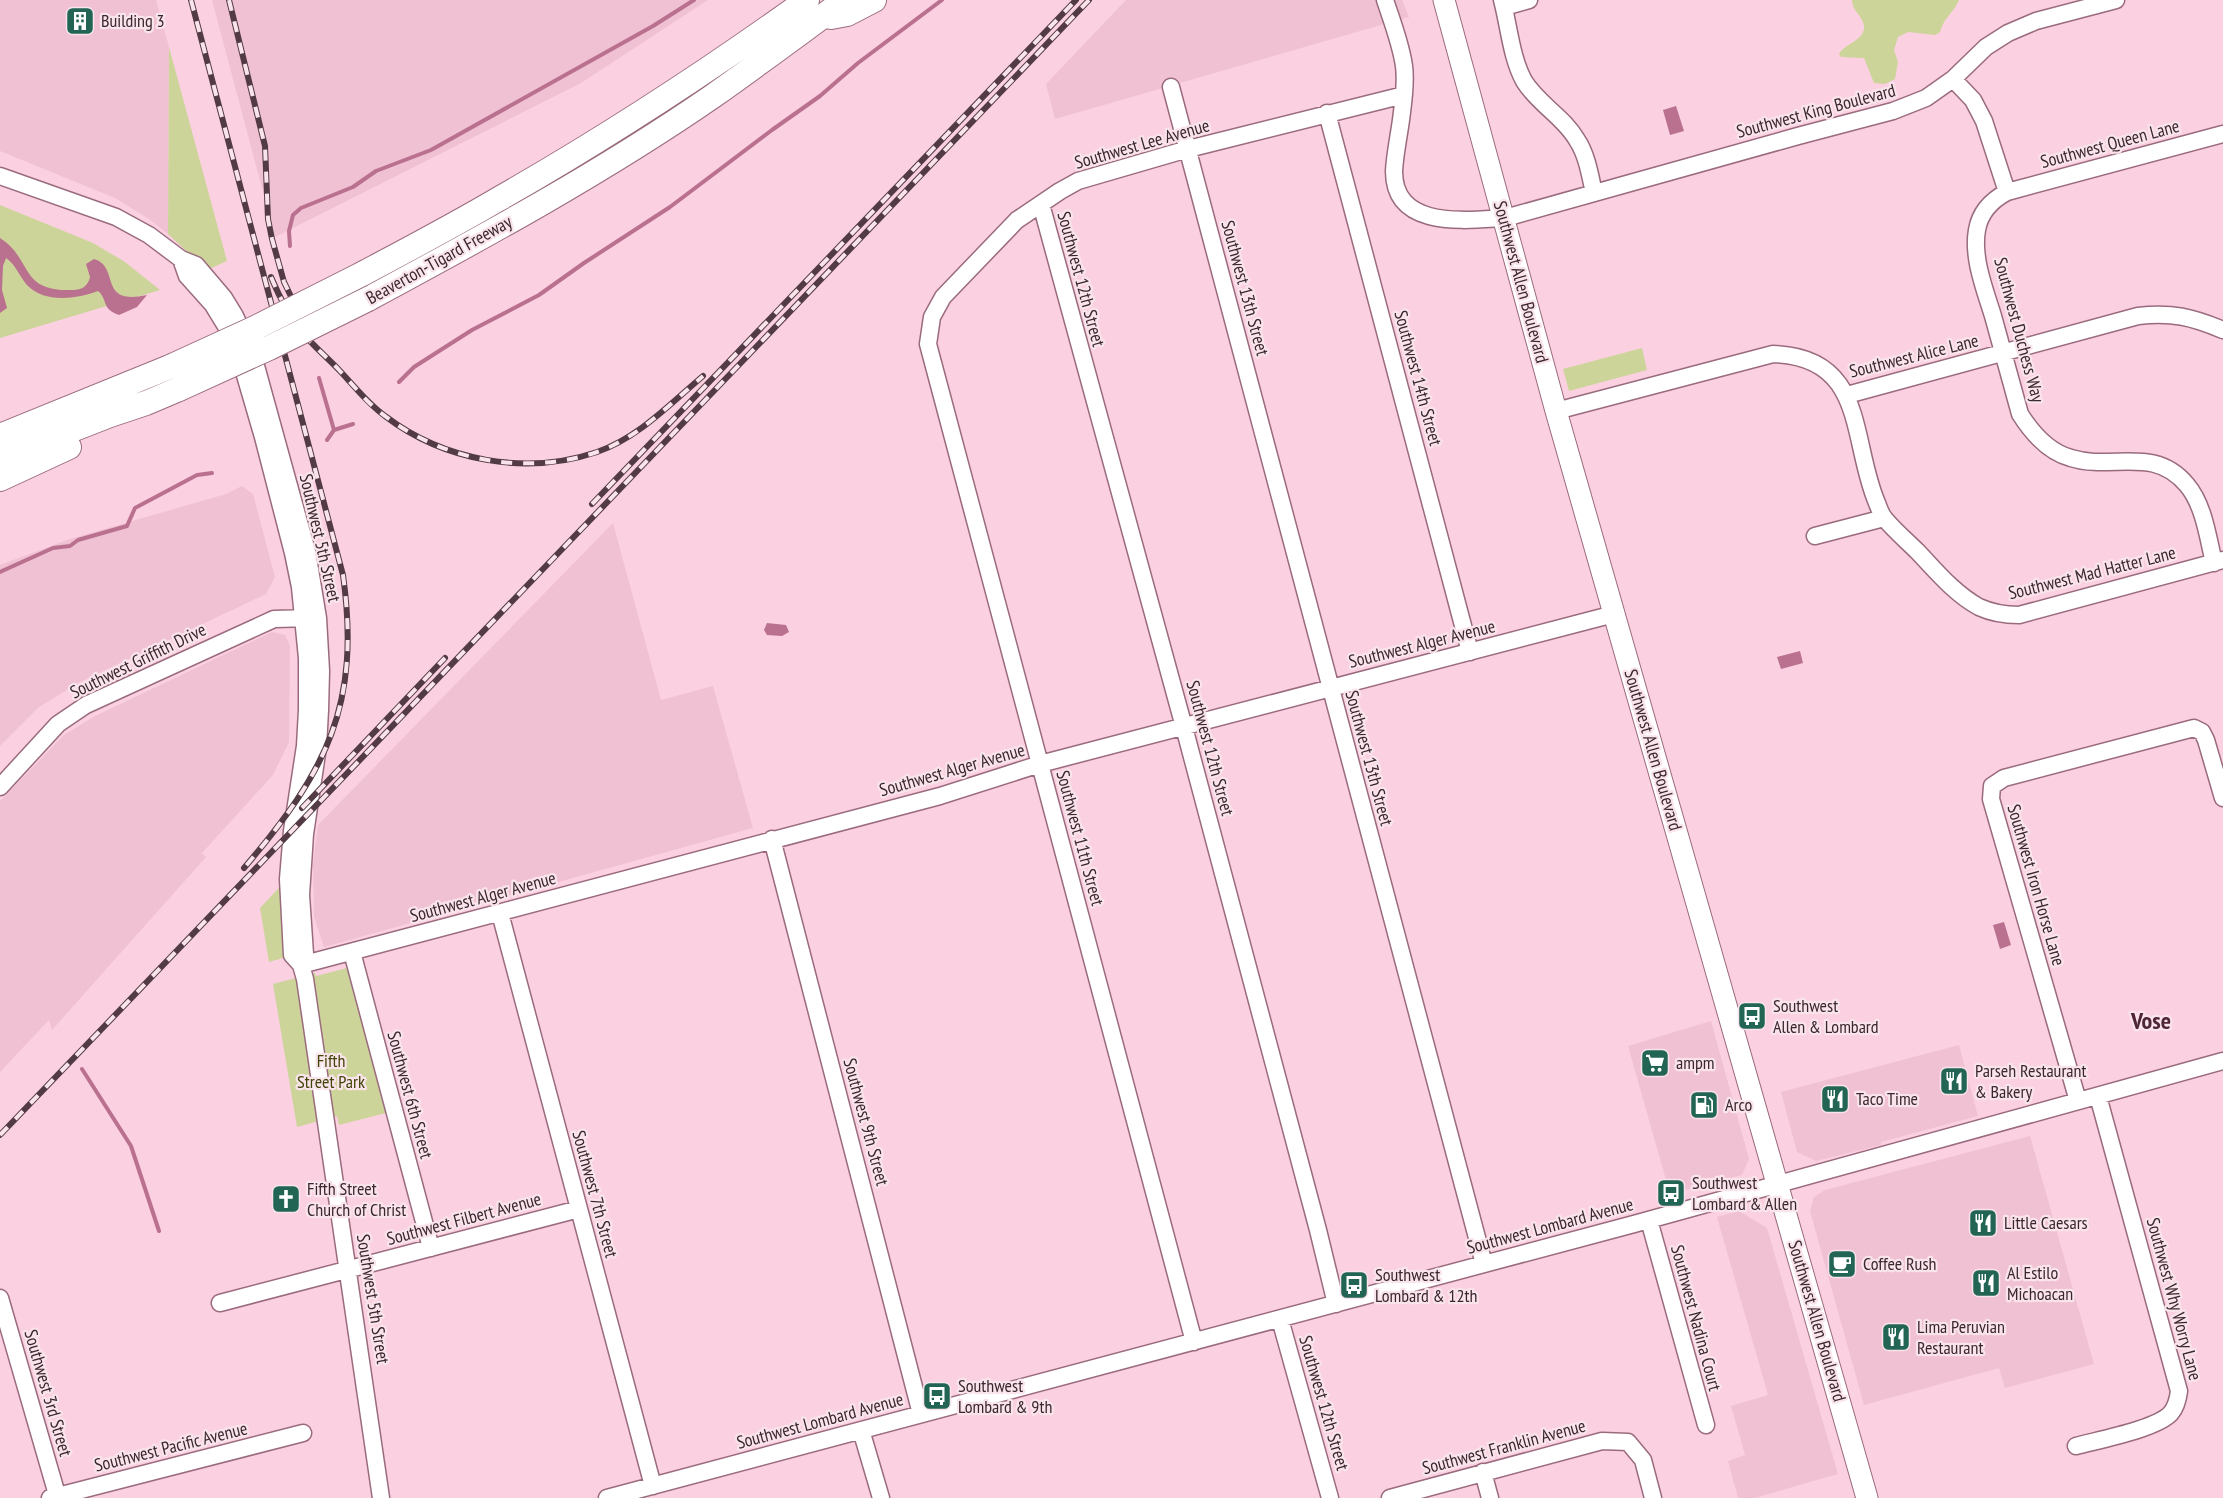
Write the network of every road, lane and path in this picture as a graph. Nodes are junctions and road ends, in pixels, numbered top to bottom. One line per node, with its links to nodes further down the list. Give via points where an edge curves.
1 (845, 0): 8 (highway, Beaverton-Tigard Freeway)
2 (874, 0): 8 (highway, via 847,14)
3 (1385, 0): 11 (street, Southwest King Boulevard, via 1404,67)
4 (1444, 0): 19 (main road, Southwest Allen Boulevard)
5 (1529, 0): 7 (street)
6 (2116, 0): 9 (street, Southwest King Boulevard, via 2036,21 2008,33 1986,47)
7 (1503, 4): 17 (street, via 1523,79 1577,138)
8 (812, 10): 23 (highway, Beaverton-Tigard Freeway, bridge, via 497,200 255,328); 23 (highway, Beaverton-Tigard Freeway, bridge, via 712,97 487,235 269,348)
9 (1953, 79): 16 (street, via 1973,100 1984,121); 17 (street, Southwest King Boulevard, via 1926,98 1893,111)
10 (1171, 87): 14 (street, Southwest 13th Street)
11 (1404, 95): 12 (street, Southwest Lee Avenue); 19 (street, Southwest King Boulevard, via 1394,171 1401,197 1411,208 1430,217)
12 (1327, 113): 14 (street, Southwest Lee Avenue); 35 (street, Southwest 14th Street)
13 (2223, 134): 16 (street, Southwest Queen Lane)
14 (1188, 149): 18 (street, Southwest Lee Avenue, via 1078,181); 36 (street, Southwest 13th Street)
15 (0, 176): 34 (street, Southwest 5th Street, via 117,217 180,259 196,265 224,298 253,355 307,551)
16 (2007, 192): 22 (street, Southwest Duchess Way, via 1989,205 1977,237 1981,273)
17 (1594, 193): 19 (street, Southwest King Boulevard)
18 (1041, 204): 21 (street, Southwest Lee Avenue, via 1017,220 943,297 932,317); 37 (street, Southwest 12th Street)
19 (1505, 218): 26 (main road, Southwest Allen Boulevard)
20 (2223, 330): 22 (street, Southwest Alice Lane, via 2181,315 2138,316)
21 (928, 344): 38 (street, Southwest 11th Street)
22 (2003, 354): 24 (street, Southwest Alice Lane); 32 (street, Southwest Duchess Way, via 2020,414 2031,431 2069,458 2144,461 2167,468 2187,484 2198,503)
23 (175, 377): 25 (highway, Beaverton-Tigard Freeway); 27 (highway, Beaverton-Tigard Freeway)
24 (1847, 395): 26 (street, Southwest Alice Lane, via 1835,377 1822,368 1806,360 1773,354); 30 (street, Southwest Mad Hatter Lane, via 1875,500)
25 (146, 403): 28 (highway, Beaverton-Tigard Freeway); 29 (highway, via 115,426)
26 (1556, 411): 33 (main road, Southwest Allen Boulevard)
27 (3, 433)
28 (0, 458)
29 (0, 479)
30 (1884, 518): 31 (street); 32 (street, Southwest Mad Hatter Lane, via 1960,594 1977,606 2006,615 2032,612)
31 (1815, 536)
32 (2219, 561)
33 (1614, 614): 35 (street, Southwest Alger Avenue); 48 (main road, Southwest Allen Boulevard)
34 (311, 618): 39 (street, Southwest Griffith Drive, via 274,619 86,705 58,724); 44 (street, Southwest 5th Street, via 306,730 288,879 292,955)
35 (1470, 652): 36 (street, Southwest Alger Avenue)
36 (1330, 687): 37 (street, Southwest Alger Avenue); 52 (street, Southwest 13th Street)
37 (1184, 727): 38 (street, Southwest Alger Avenue); 56 (street, Southwest 12th Street)
38 (1040, 764): 41 (street, Southwest Alger Avenue, via 940,796); 58 (street, Southwest 11th Street)
39 (0, 787)
40 (2223, 798): 47 (street, Southwest Iron Horse Lane, via 2206,740 2194,728 2026,771 1992,786 1991,799)
41 (772, 839): 42 (street, Southwest Alger Avenue); 60 (street, Southwest 9th Street)
42 (500, 913): 43 (street, Southwest Alger Avenue); 49 (street, Southwest 7th Street)
43 (352, 952): 44 (street, Southwest Alger Avenue); 51 (street, Southwest 6th Street)
44 (301, 965): 53 (street, Southwest 5th Street)
45 (2223, 1061): 46 (street, Southwest Lombard Avenue)
46 (2098, 1096): 47 (street, Southwest Lombard Avenue); 64 (street, Southwest Why Worry Lane, via 2179,1391 2172,1412 2156,1424)
47 (2078, 1101): 48 (street, Southwest Lombard Avenue)
48 (1778, 1184): 50 (street, Southwest Lombard Avenue); 75 (main road, Southwest Allen Boulevard)
49 (579, 1209): 51 (street, Southwest Filbert Avenue); 66 (street, Southwest 7th Street)
50 (1649, 1220): 52 (street, Southwest Lombard Avenue); 61 (street, Southwest Nadina Court)
51 (431, 1248): 53 (street, Southwest Filbert Avenue)
52 (1484, 1264): 56 (street, Southwest Lombard Avenue)
53 (349, 1270): 55 (street, Southwest Filbert Avenue); 68 (street, Southwest 5th Street)
54 (0, 1298): 59 (street, Southwest 3rd Street)
55 (220, 1303)
56 (1336, 1304): 57 (street, Southwest Lombard Avenue)
57 (1280, 1319): 58 (street, Southwest Lombard Avenue); 71 (street, Southwest 12th Street)
58 (1194, 1342): 60 (street, Southwest Lombard Avenue)
59 (8, 1359): 67 (street, Southwest 3rd Street)
60 (921, 1414): 62 (street, Southwest Lombard Avenue)
61 (1706, 1425)
62 (861, 1430): 66 (street, Southwest Lombard Avenue); 70 (street)
63 (303, 1433): 67 (street, Southwest Pacific Avenue)
64 (2076, 1446)
65 (1483, 1472): 72 (street, Southwest Franklin Avenue); 73 (street); 74 (street, Southwest Franklin Avenue, via 1602,1441 1628,1442 1643,1460)
66 (653, 1486): 69 (street, Southwest Lombard Avenue)
67 (55, 1497)
68 (381, 1498)
69 (607, 1498)
70 (881, 1498)
71 (1330, 1498)
72 (1390, 1498)
73 (1490, 1498)
74 (1653, 1498)
75 (1867, 1498)

